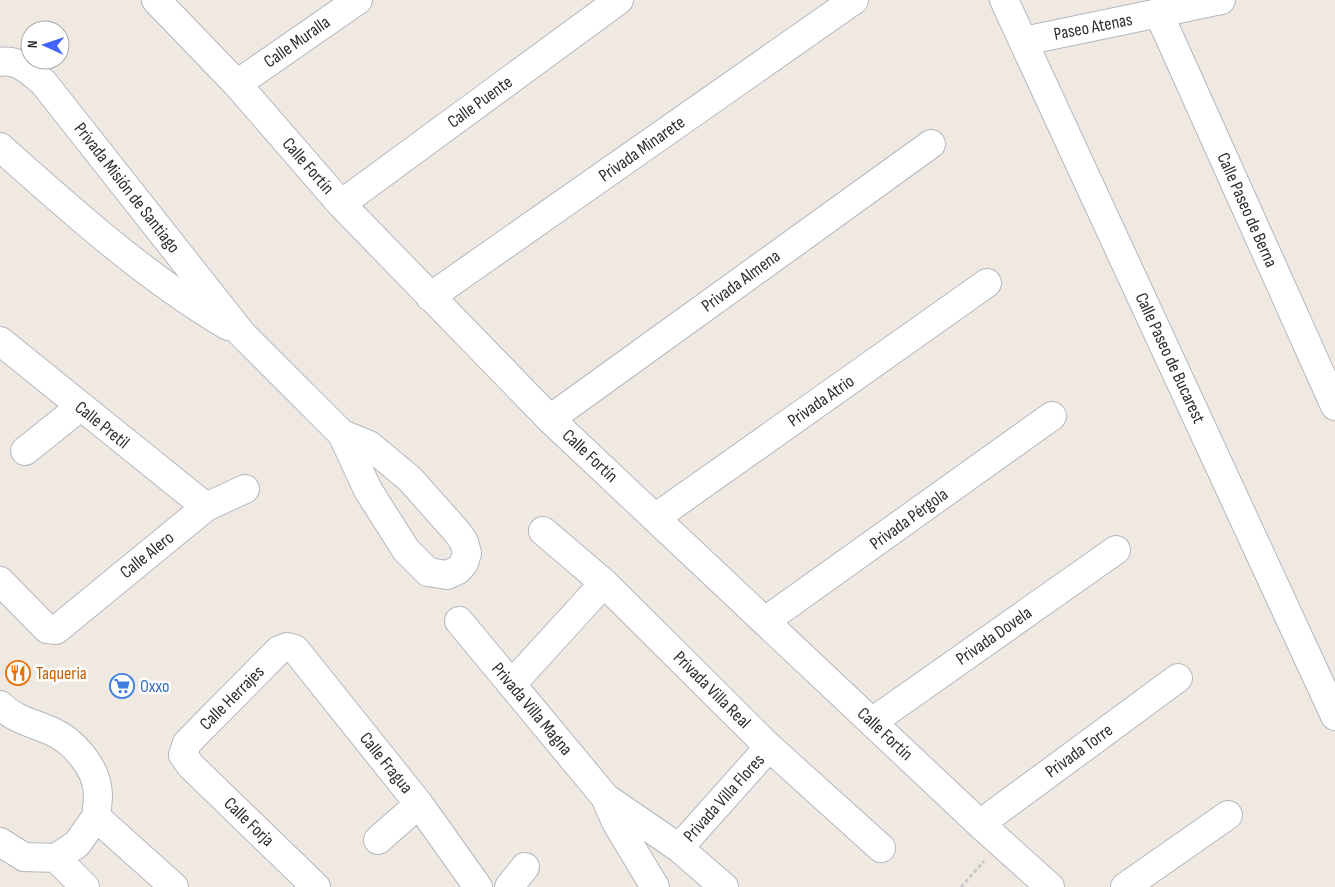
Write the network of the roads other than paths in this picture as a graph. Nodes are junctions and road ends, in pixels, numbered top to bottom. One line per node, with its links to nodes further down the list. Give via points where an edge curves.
1 (156, 0): 10 (street, Calle Fortín)
2 (358, 0): 10 (street, Calle Muralla)
3 (619, 0): 13 (street, Calle Puente)
4 (854, 0): 15 (street, Privada Minarete)
5 (1004, 0): 8 (street, Calle Paseo de Bucarest)
6 (1221, 0): 7 (street, Paseo Atenas)
7 (1159, 14): 8 (street, Paseo Atenas); 18 (street, Calle Paseo de Berna)
8 (1024, 41): 37 (street, Calle Paseo de Bucarest)
9 (0, 62): 16 (street, Privada Misión de Santiago, via 20,64 43,82)
10 (237, 84): 13 (street, Calle Fortín)
11 (931, 144): 21 (street, Privada Almena)
12 (0, 147): 16 (street, Privada Misión de Santiago, via 70,209 184,301)
13 (341, 204): 15 (street, Calle Fortín)
14 (987, 283): 26 (street, Privada Atrio)
15 (430, 297): 21 (street, Calle Fortín)
16 (242, 334): 22 (street, Privada Misión de Santiago)
17 (0, 341): 19 (street, Calle Pretil)
18 (1335, 406)
19 (80, 407): 23 (street); 25 (street, Calle Pretil)
20 (1052, 416): 32 (street, Privada Pérgola)
21 (550, 419): 26 (street, Calle Fortín)
22 (342, 434): 22 (street, Privada Misión de Santiago, via 369,445 410,479 457,532 466,553 458,570 447,575 428,572 406,550 368,490)
23 (25, 451)
24 (245, 489): 25 (street, Calle Alero)
25 (206, 507): 29 (street, Calle Alero, via 56,630 47,629)
26 (656, 518): 32 (street, Calle Fortín)
27 (544, 531): 30 (street, Privada Villa Real)
28 (1116, 550): 38 (street, Privada Dovela)
29 (0, 581)
30 (604, 583): 35 (street); 39 (street, Privada Villa Real)
31 (459, 621): 35 (street, Privada Villa Magna)
32 (765, 621): 38 (street, Calle Fortín)
33 (287, 647): 40 (street, Calle Herrajes, via 279,650 186,744); 42 (street, Calle Fragua, via 295,649)
34 (1178, 678): 45 (street, Privada Torre)
35 (512, 684): 41 (street, Privada Villa Magna)
36 (0, 706): 44 (street, via 11,716 66,739 77,750 91,769 98,792)
37 (1335, 716)
38 (872, 722): 45 (street, Calle Fortín)
39 (769, 747): 48 (street, Privada Villa Flores); 49 (street, Privada Villa Real)
40 (183, 755): 53 (street, Calle Forja)
41 (604, 797): 48 (street, Privada Villa Magna); 55 (street, Privada Villa Magna)
42 (419, 804): 46 (street); 54 (street, Calle Fragua)
43 (1228, 815): 58 (street)
44 (96, 817): 50 (street, via 76,844); 52 (street)
45 (980, 824): 57 (street, Calle Fortín)
46 (378, 840)
47 (0, 842): 50 (street, via 24,857)
48 (679, 848): 56 (street, Privada Villa Magna)
49 (881, 848)
50 (56, 858): 51 (street)
51 (85, 887)
52 (174, 887)
53 (316, 887)
54 (478, 887)
55 (655, 887)
56 (724, 887)
57 (1050, 887)
58 (1125, 887)

